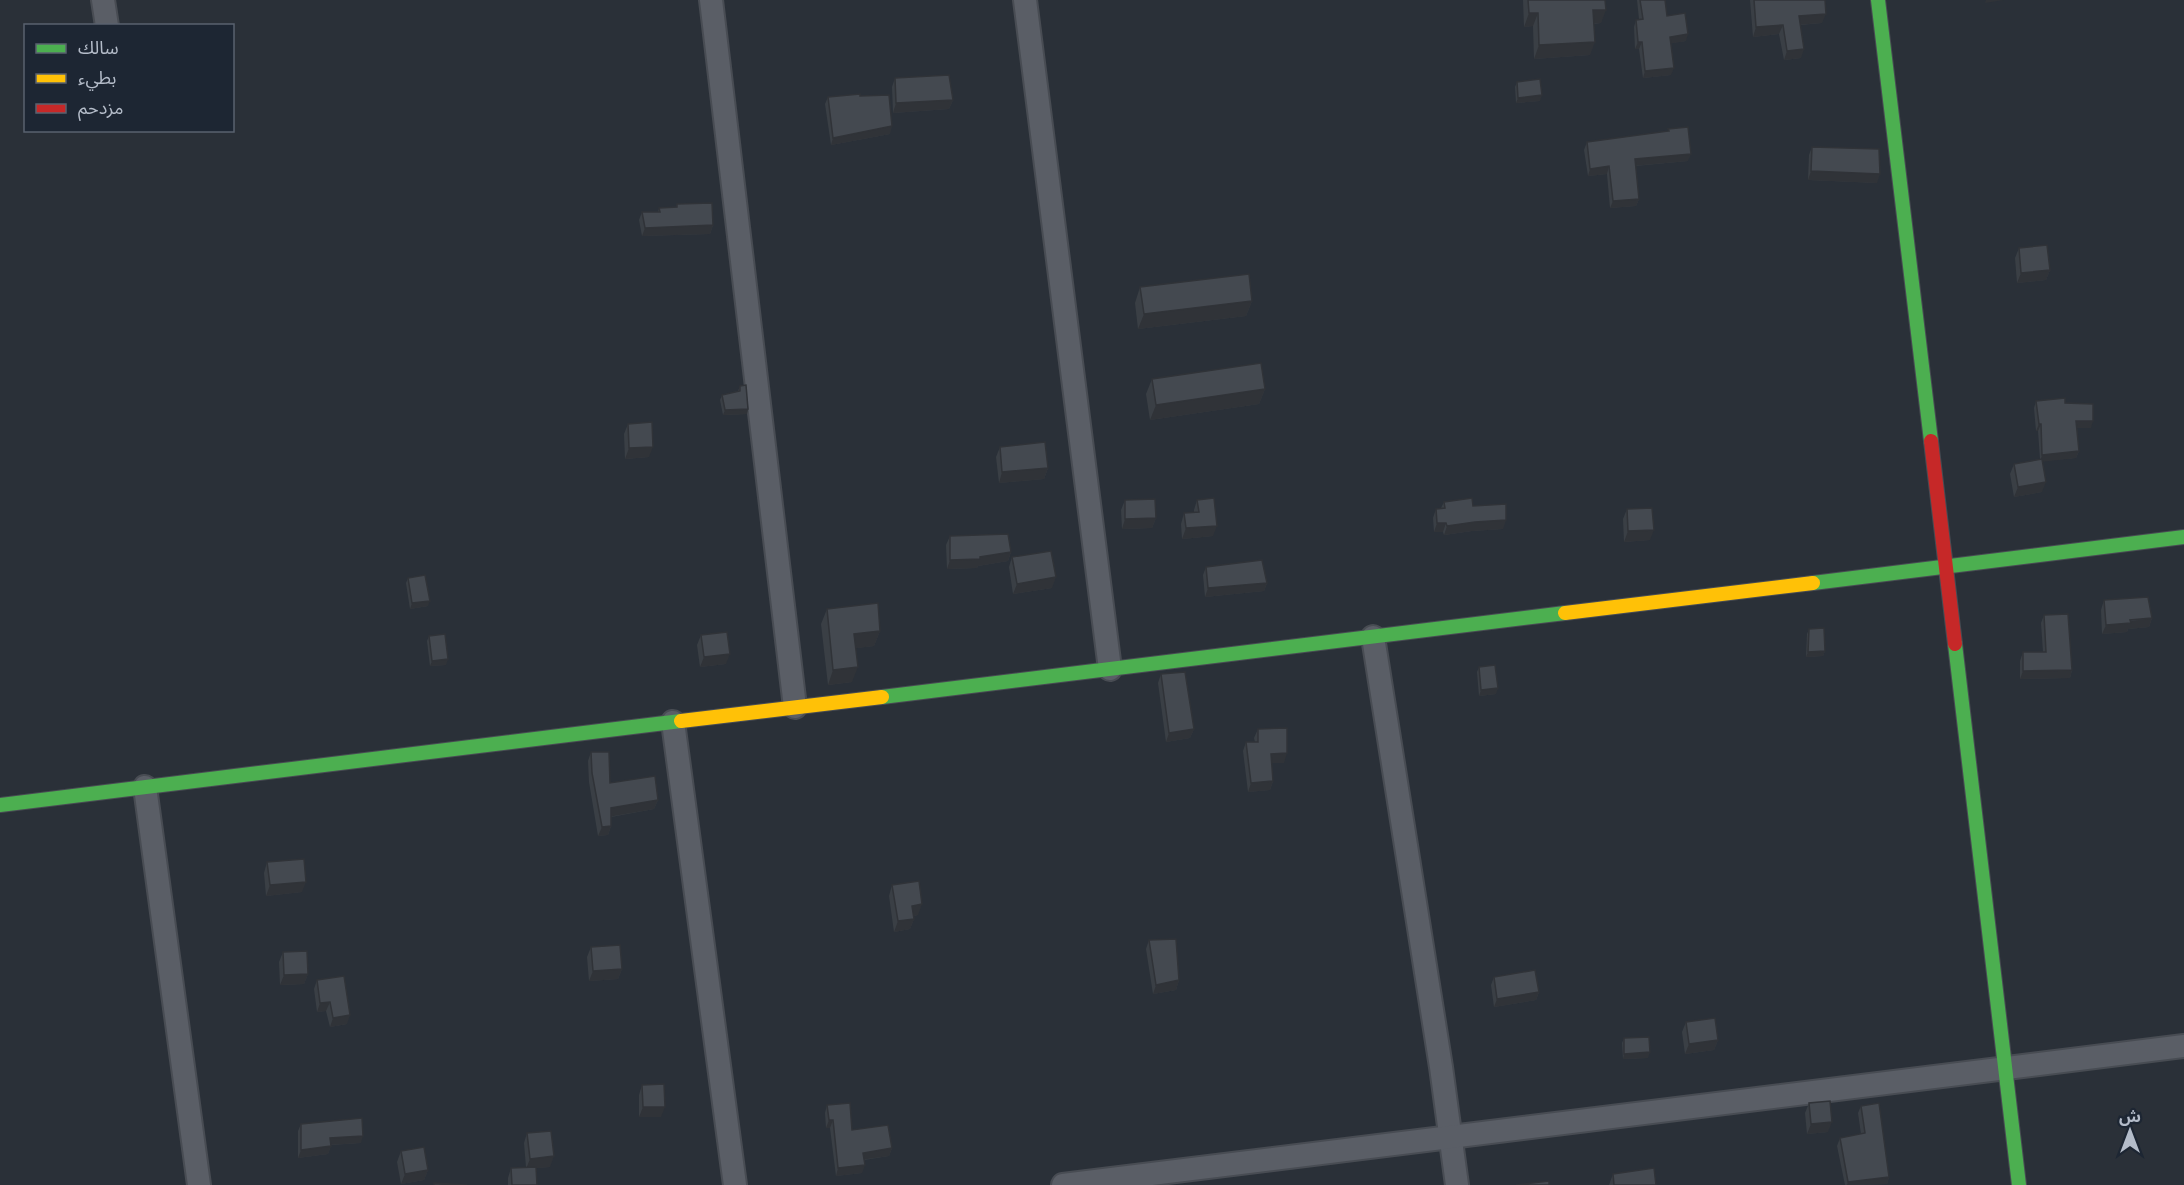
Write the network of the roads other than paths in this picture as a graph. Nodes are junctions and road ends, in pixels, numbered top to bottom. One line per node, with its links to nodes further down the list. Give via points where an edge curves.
1 (103, 0): 5 (street)
2 (711, 0): 10 (street)
3 (1025, 0): 9 (street)
4 (1878, 0): 7 (street)
5 (107, 24)
6 (2184, 537): 7 (street)
7 (1945, 566): 8 (street); 15 (street)
8 (1373, 637): 9 (street); 16 (street)
9 (1110, 669): 10 (street)
10 (795, 707): 11 (street)
11 (673, 722): 12 (street); 18 (street)
12 (146, 787): 13 (street); 17 (street)
13 (0, 805)
14 (2184, 1046): 15 (street)
15 (2005, 1068): 16 (street); 21 (street)
16 (1450, 1137): 19 (street); 20 (street)
17 (199, 1185)
18 (735, 1185)
19 (1063, 1185)
20 (1457, 1185)
21 (2019, 1185)

